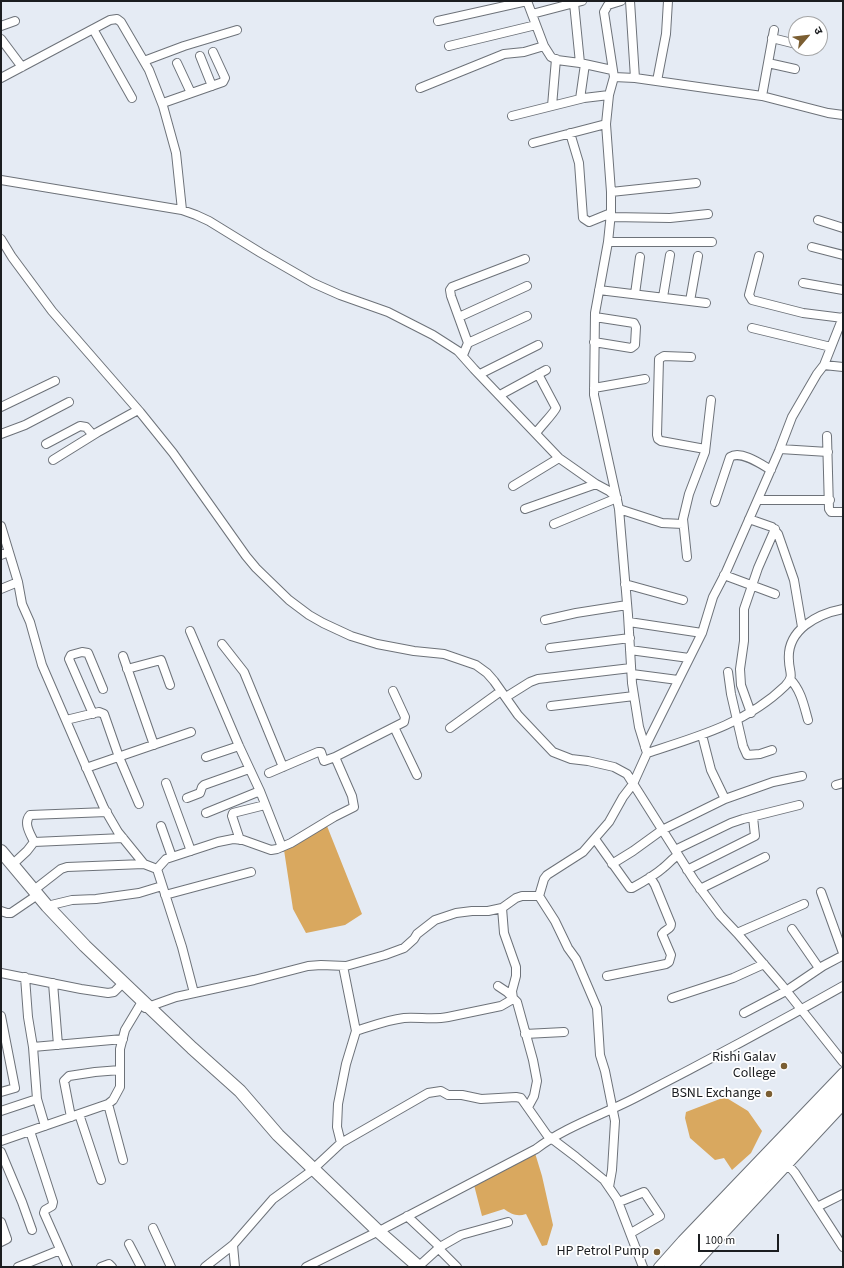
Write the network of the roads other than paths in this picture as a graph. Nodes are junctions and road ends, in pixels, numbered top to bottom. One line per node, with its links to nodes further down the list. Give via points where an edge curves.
1 (527, 1): 7 (street); 9 (street)
2 (622, 1): 6 (street)
3 (630, 1): 29 (street)
4 (668, 1): 30 (street, via 666,34)
5 (578, 2): 7 (street); 24 (street)
6 (605, 3): 27 (street, via 604,12)
7 (532, 14): 10 (street)
8 (15, 21): 11 (street)
9 (438, 21)
10 (536, 25): 16 (street); 17 (street)
11 (1, 26)
12 (93, 29): 21 (street, via 117,19 124,25); 25 (street); 36 (street)
13 (237, 30): 21 (street)
14 (1, 40): 25 (street)
15 (788, 41): 23 (street, via 773,34)
16 (449, 46)
17 (544, 46): 20 (street, via 549,56); 32 (street, via 504,54)
18 (212, 52): 31 (street, via 225,78 223,82)
19 (200, 56): 31 (street)
20 (556, 60): 24 (street); 39 (street)
21 (144, 61): 38 (street)
22 (178, 63): 33 (street)
23 (768, 63): 26 (street); 35 (street)
24 (582, 64): 27 (street); 37 (street)
25 (22, 67): 28 (street)
26 (795, 69)
27 (613, 74): 29 (street); 34 (street)
28 (1, 78)
29 (635, 78): 30 (street)
30 (657, 81): 35 (street)
31 (212, 86): 33 (street)
32 (420, 88)
33 (191, 93): 38 (street)
34 (609, 95): 37 (street); 42 (street)
35 (762, 96): 40 (street, via 828,114)
36 (132, 98)
37 (580, 99): 39 (street)
38 (163, 103): 48 (street, via 176,153)
39 (552, 106): 41 (street)
40 (843, 115)
41 (512, 116)
42 (606, 124): 43 (street); 47 (street)
43 (570, 133): 44 (street); 50 (street, via 579,163 583,218 589,222)
44 (532, 143)
45 (1, 180): 48 (street)
46 (696, 183): 47 (street)
47 (611, 192): 50 (street)
48 (182, 210): 82 (street, via 209,221 313,283 388,312 433,335)
49 (708, 214): 50 (street, via 670,218)
50 (611, 215): 54 (street)
51 (818, 220): 52 (street)
52 (843, 228)
53 (1, 239): 94 (street, via 52,311)
54 (608, 242): 55 (street); 65 (street)
55 (712, 242)
56 (812, 247): 58 (street)
57 (670, 255): 68 (street)
58 (843, 255)
59 (698, 256): 69 (street)
60 (759, 256): 74 (street, via 749,295 752,300 803,313)
61 (640, 257): 67 (street)
62 (525, 259): 72 (street, via 452,287 451,296)
63 (803, 284): 66 (street)
64 (527, 286): 72 (street)
65 (599, 290): 67 (street); 73 (street)
66 (843, 290)
67 (635, 294): 68 (street)
68 (663, 297): 69 (street)
69 (690, 301): 70 (street)
70 (706, 303)
71 (528, 316): 77 (street)
72 (459, 317): 77 (street)
73 (595, 317): 78 (street); 78 (street, via 634,323 636,327 633,347)
74 (843, 317): 75 (street)
75 (841, 326): 81 (street)
76 (752, 328): 81 (street)
77 (468, 342): 82 (street)
78 (594, 342): 89 (street)
79 (843, 343): 81 (street)
80 (538, 345): 86 (street)
81 (832, 345): 84 (street)
82 (463, 355): 86 (street)
83 (691, 357): 100 (street, via 664,356 659,359 658,439)
84 (824, 365): 85 (street); 101 (street, via 792,417)
85 (843, 367)
86 (480, 374): 90 (street)
87 (645, 379): 89 (street)
88 (55, 381): 93 (street)
89 (594, 388): 108 (street)
90 (500, 395): 95 (street); 95 (street, via 542,372 556,408)
91 (712, 400): 100 (street)
92 (69, 402): 96 (street)
93 (1, 407)
94 (138, 410): 97 (street); 150 (street, via 256,568 289,600 323,623 352,636 377,644 444,654 476,665 487,673)
95 (536, 432): 103 (street)
96 (1, 434)
97 (93, 435): 99 (street, via 86,427 80,426); 104 (street)
98 (827, 436): 102 (street)
99 (46, 444)
100 (705, 449): 117 (street, via 688,494)
101 (780, 449): 102 (street); 105 (street)
102 (828, 452): 110 (street)
103 (559, 458): 106 (street); 107 (street)
104 (53, 460)
105 (771, 470): 109 (street); 111 (street, via 754,459 733,455 730,457)
106 (596, 484): 108 (street); 112 (street)
107 (514, 486)
108 (617, 498): 113 (street); 116 (street)
109 (758, 500): 110 (street); 115 (street)
110 (830, 500): 114 (street, via 831,512)
111 (715, 502)
112 (525, 509)
113 (619, 509): 117 (street, via 662,522); 124 (street)
114 (843, 512)
115 (749, 519): 119 (street); 122 (street)
116 (554, 524)
117 (683, 524): 121 (street)
118 (1, 526): 120 (street)
119 (775, 529): 125 (street); 133 (street, via 794,580)
120 (5, 554): 123 (street)
121 (687, 557)
122 (724, 575): 125 (street); 135 (street, via 713,598)
123 (18, 582): 126 (street); 155 (street, via 22,604 42,665)
124 (625, 584): 128 (street); 129 (street)
125 (753, 585): 127 (street); 153 (street, via 744,609 744,641 740,669 741,685)
126 (1, 588)
127 (775, 594)
128 (683, 600)
129 (627, 605): 131 (street); 132 (street)
130 (843, 609): 133 (street, via 819,617)
131 (545, 620)
132 (629, 622): 135 (street); 136 (street)
133 (802, 627): 146 (street, via 791,645 788,660)
134 (190, 631): 163 (street)
135 (702, 633): 141 (street)
136 (630, 638): 138 (street); 139 (street)
137 (222, 644): 169 (street, via 244,672)
138 (550, 648)
139 (630, 650): 141 (street); 143 (street)
140 (122, 656): 142 (street)
141 (690, 658): 145 (street)
142 (127, 669): 147 (street, via 161,660); 162 (street)
143 (631, 671): 145 (street); 150 (street, via 538,679); 151 (street)
144 (728, 672): 156 (street)
145 (678, 680): 164 (street)
146 (790, 680): 153 (street, via 771,699); 157 (street, via 800,693)
147 (170, 685)
148 (103, 689): 154 (street, via 88,653 71,655 69,659)
149 (393, 691): 158 (street, via 406,719)
150 (504, 694): 159 (street); 176 (street, via 518,715 553,752 571,759 614,767 627,774)
151 (634, 696): 152 (street); 164 (street)
152 (551, 706)
153 (751, 713): 156 (street)
154 (93, 714): 155 (street); 166 (street, via 104,714)
155 (66, 720): 170 (street)
156 (738, 720): 161 (street); 165 (street, via 747,755)
157 (808, 720)
158 (394, 727): 168 (street); 173 (street)
159 (450, 728)
160 (192, 732): 162 (street)
161 (702, 735): 164 (street); 179 (street, via 711,770)
162 (154, 745): 166 (street)
163 (239, 746): 167 (street); 171 (street)
164 (646, 750): 176 (street)
165 (772, 750)
166 (119, 757): 170 (street); 181 (street)
167 (206, 757)
168 (335, 757): 169 (street, via 324,761 321,752 318,752); 194 (street, via 352,796 354,807)
169 (283, 767): 172 (street)
170 (86, 768): 184 (street)
171 (249, 769): 177 (street); 178 (street, via 204,785 200,793)
172 (269, 773)
173 (417, 775)
174 (802, 776): 179 (street, via 773,782)
175 (166, 783): 195 (street)
176 (633, 784): 189 (street); 191 (street)
177 (260, 791): 180 (street); 182 (street)
178 (187, 798)
179 (725, 799): 189 (street)
180 (230, 803): 185 (street); 186 (street)
181 (139, 804)
182 (265, 805): 186 (street); 194 (street)
183 (799, 805): 187 (street)
184 (107, 812): 190 (street); 193 (street, via 30,815 26,819)
185 (206, 813)
186 (233, 814): 192 (street)
187 (752, 817): 196 (street, via 731,823); 203 (street, via 755,836)
188 (161, 826): 197 (street)
189 (662, 830): 196 (street); 201 (street)
190 (123, 838): 193 (street); 200 (street)
191 (595, 839): 201 (street); 210 (street, via 583,852 544,878)
192 (240, 840): 194 (street, via 271,850); 195 (street, via 218,842)
193 (34, 842): 199 (street, via 27,851)
194 (282, 847)
195 (191, 851): 197 (street)
196 (676, 853): 203 (street); 205 (street, via 663,868)
197 (172, 857): 202 (street, via 166,859)
198 (765, 857): 206 (street)
199 (3, 859): 209 (highway)
200 (144, 864): 202 (street); 209 (street, via 67,867 61,869)
201 (612, 864): 205 (street, via 630,888)
202 (157, 869): 207 (street)
203 (687, 870): 206 (street)
204 (251, 872): 207 (street)
205 (650, 877): 223 (street, via 672,924 662,934 672,956 671,960 663,966)
206 (700, 889): 216 (street)
207 (164, 890): 212 (street, via 96,900 72,900); 230 (street)
208 (822, 892): 217 (street)
209 (34, 894): 212 (highway); 214 (street, via 11,913); 226 (highway, via 87,956)
210 (540, 896): 213 (street, via 522,896); 253 (street, via 576,960 597,1008 600,1055)
211 (804, 904): 216 (street)
212 (47, 906): 233 (highway)
213 (502, 908): 220 (street, via 472,911 435,920 404,948); 232 (street, via 504,933 516,967)
214 (1, 911)
215 (792, 929): 221 (street)
216 (738, 933): 219 (street)
217 (842, 943): 218 (street)
218 (843, 953): 221 (street, via 842,956)
219 (764, 964): 229 (street); 231 (street, via 733,978)
220 (343, 966): 230 (street, via 308,966); 237 (street)
221 (819, 968): 229 (street)
222 (1, 973): 224 (street)
223 (607, 976)
224 (25, 977): 225 (street); 242 (street)
225 (53, 983): 226 (street, via 108,993 114,992); 241 (street)
226 (120, 986): 233 (highway)
227 (498, 986): 232 (street)
228 (843, 986): 234 (street)
229 (786, 990): 234 (street); 235 (street)
230 (194, 993): 233 (street)
231 (672, 998)
232 (513, 999): 237 (street, via 501,1006 440,1019 396,1019); 239 (street, via 520,1008)
233 (144, 1007): 240 (street, via 125,1030); 264 (highway, via 246,1105 278,1143)
234 (801, 1010): 243 (street); 253 (street)
235 (744, 1013)
236 (1, 1016): 247 (street, via 15,1088)
237 (356, 1031): 260 (street, via 338,1104 337,1128)
238 (564, 1032): 239 (street)
239 (526, 1034): 252 (street, via 537,1080 534,1096)
240 (123, 1039): 241 (street); 244 (street)
241 (58, 1045): 242 (street)
242 (33, 1047): 249 (street)
243 (843, 1062)
244 (120, 1070): 250 (street, via 120,1087); 255 (street, via 66,1078 64,1081)
245 (843, 1072): 296 (street)
246 (843, 1082): 297 (highway)
247 (1, 1092)
248 (843, 1096): 298 (highway)
249 (37, 1098): 254 (street); 256 (street)
250 (108, 1104): 255 (street); 262 (street)
251 (843, 1106): 263 (street)
252 (528, 1107): 258 (street); 260 (street, via 522,1098 481,1099 436,1091 428,1093)
253 (613, 1109): 258 (street); 266 (street, via 615,1121)
254 (1, 1111)
255 (75, 1115): 256 (street); 265 (street)
256 (45, 1126): 257 (street)
257 (30, 1131): 259 (street); 282 (street, via 53,1202 44,1213)
258 (547, 1135): 266 (street); 270 (street, via 536,1149)
259 (1, 1141)
260 (341, 1143): 264 (street)
261 (1, 1152): 274 (street)
262 (123, 1160)
263 (788, 1165): 269 (street); 299 (street)
264 (312, 1170): 275 (highway); 279 (street, via 273,1199)
265 (101, 1180)
266 (608, 1182): 268 (street)
267 (843, 1194): 269 (street)
268 (619, 1202): 276 (street); 276 (street, via 644,1192 660,1216)
269 (817, 1206): 281 (street)
270 (407, 1216): 275 (street); 280 (street)
271 (1, 1222): 277 (street, via 6,1239)
272 (508, 1222): 280 (street, via 462,1235)
273 (153, 1228): 288 (street)
274 (32, 1230)
275 (375, 1233): 291 (street); 292 (highway); 293 (highway)
276 (631, 1233): 295 (street)
277 (1, 1242)
278 (129, 1244): 287 (street)
279 (234, 1245): 289 (street); 290 (street)
280 (440, 1247): 293 (street); 294 (street)
281 (843, 1247)
282 (60, 1250): 283 (street); 284 (street)
283 (18, 1267)
284 (68, 1267)
285 (101, 1267): 286 (street, via 109,1264)
286 (112, 1267)
287 (141, 1267)
288 (171, 1267)
289 (205, 1267)
290 (235, 1267)
291 (306, 1267)
292 (410, 1267)
293 (419, 1267)
294 (457, 1267)
295 (643, 1267)
296 (658, 1267)
297 (670, 1267)
298 (682, 1267)
299 (693, 1267)

